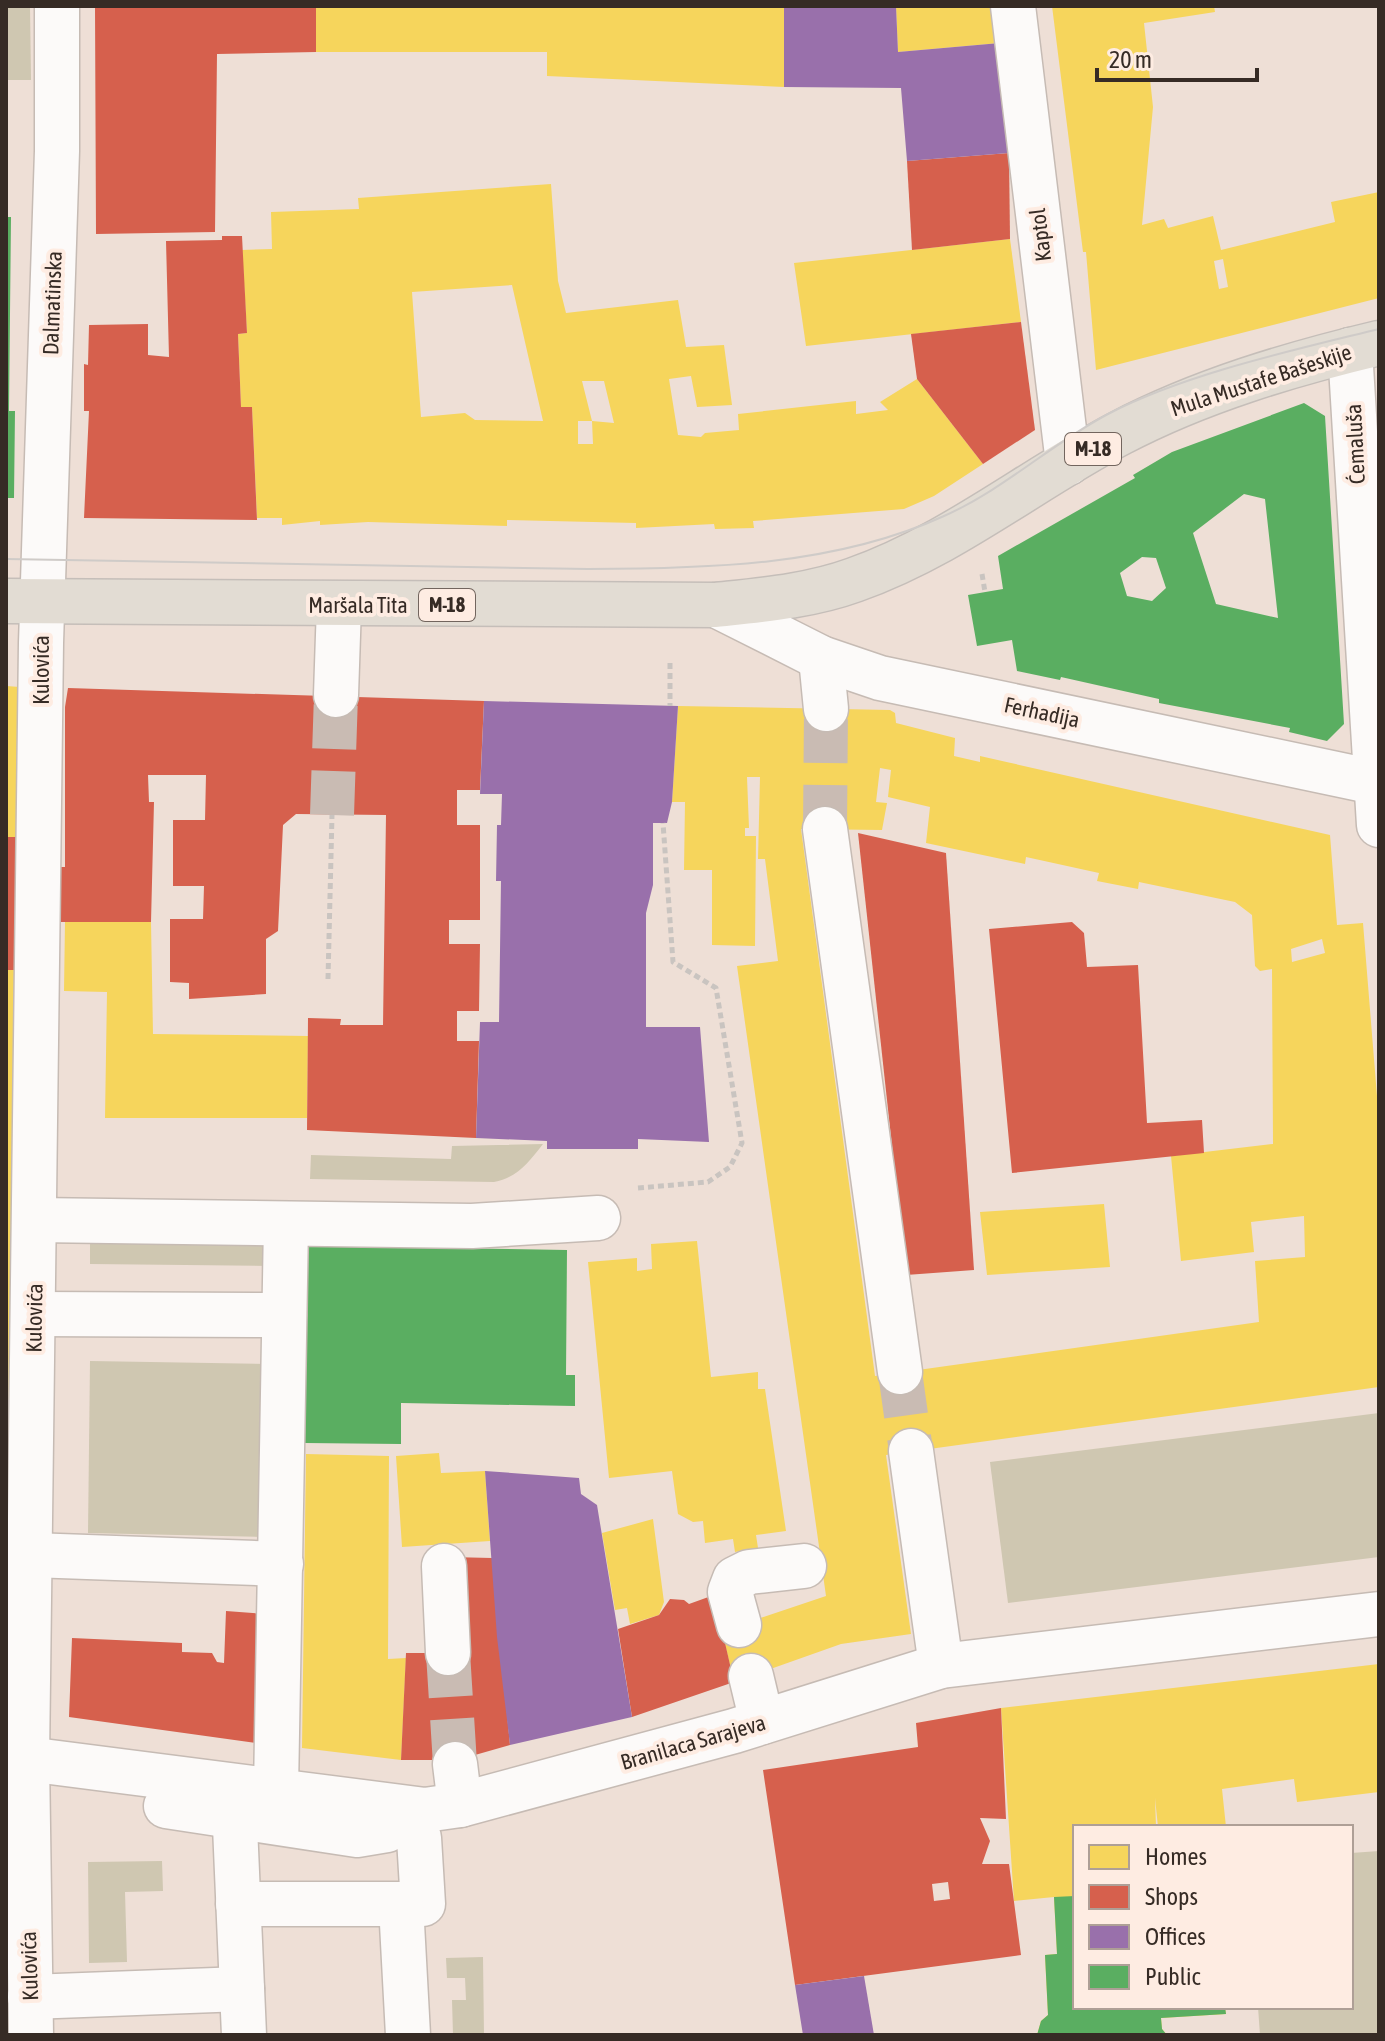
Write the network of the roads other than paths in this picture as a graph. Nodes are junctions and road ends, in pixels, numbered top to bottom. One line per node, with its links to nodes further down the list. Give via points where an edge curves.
1 (57, 6): 6 (street, Dalmatinska, via 56,167)
2 (1013, 6): 4 (street, Kaptol)
3 (1364, 346): 4 (main road, Mula Mustafe Bašeskije / M-18, via 1162,412); 12 (street, Ćemaluša)
4 (1068, 463): 5 (main road, Mula Mustafe Bašeskije / M-18, via 953,536)
5 (851, 581): 8 (main road, Maršala Tita / M-18)
6 (24, 601): 7 (main road, Maršala Tita / M-18); 15 (street, Kulovića, via 26,1094)
7 (339, 605): 8 (main road, Maršala Tita / M-18); 10 (street)
8 (716, 605): 9 (street, Ferhadija)
9 (821, 658): 11 (street); 12 (street, Ferhadija, via 880,678)
10 (336, 695)
11 (826, 709)
12 (1378, 797)
13 (825, 829): 19 (street)
14 (610, 1203): 16 (street, via 472,1226)
15 (36, 1220): 16 (street); 17 (street, Kulovića)
16 (286, 1224): 18 (street)
17 (34, 1314): 18 (street); 21 (street, Kulovića)
18 (284, 1315): 22 (street)
19 (900, 1372)
20 (911, 1451): 28 (street)
21 (31, 1555): 22 (street); 31 (street, Kulovića)
22 (281, 1564): 33 (street)
23 (444, 1566): 27 (street)
24 (804, 1566): 26 (street, via 749,1572 735,1579 730,1592)
25 (1379, 1614): 28 (street, Branilaca Sarajeva)
26 (739, 1625)
27 (448, 1653)
28 (941, 1666): 30 (street, Branilaca Sarajeva)
29 (751, 1676): 30 (street)
30 (762, 1722): 34 (street, Branilaca Sarajeva)
31 (17, 1754): 32 (street, Branilaca Sarajeva); 37 (street, Kulovića)
32 (95, 1767): 33 (street, Branilaca Sarajeva); 34 (street, via 112,1787 137,1802 357,1835 387,1830)
33 (276, 1790): 34 (street, Branilaca Sarajeva)
34 (440, 1804): 38 (street, via 423,1904)
35 (235, 1826): 36 (street)
36 (238, 1904): 38 (street); 39 (street)
37 (17, 1905): 40 (street, Kulovića)
38 (401, 1905): 42 (street)
39 (242, 1989): 40 (street); 41 (street)
40 (30, 2016)
41 (244, 2035)
42 (408, 2035)

